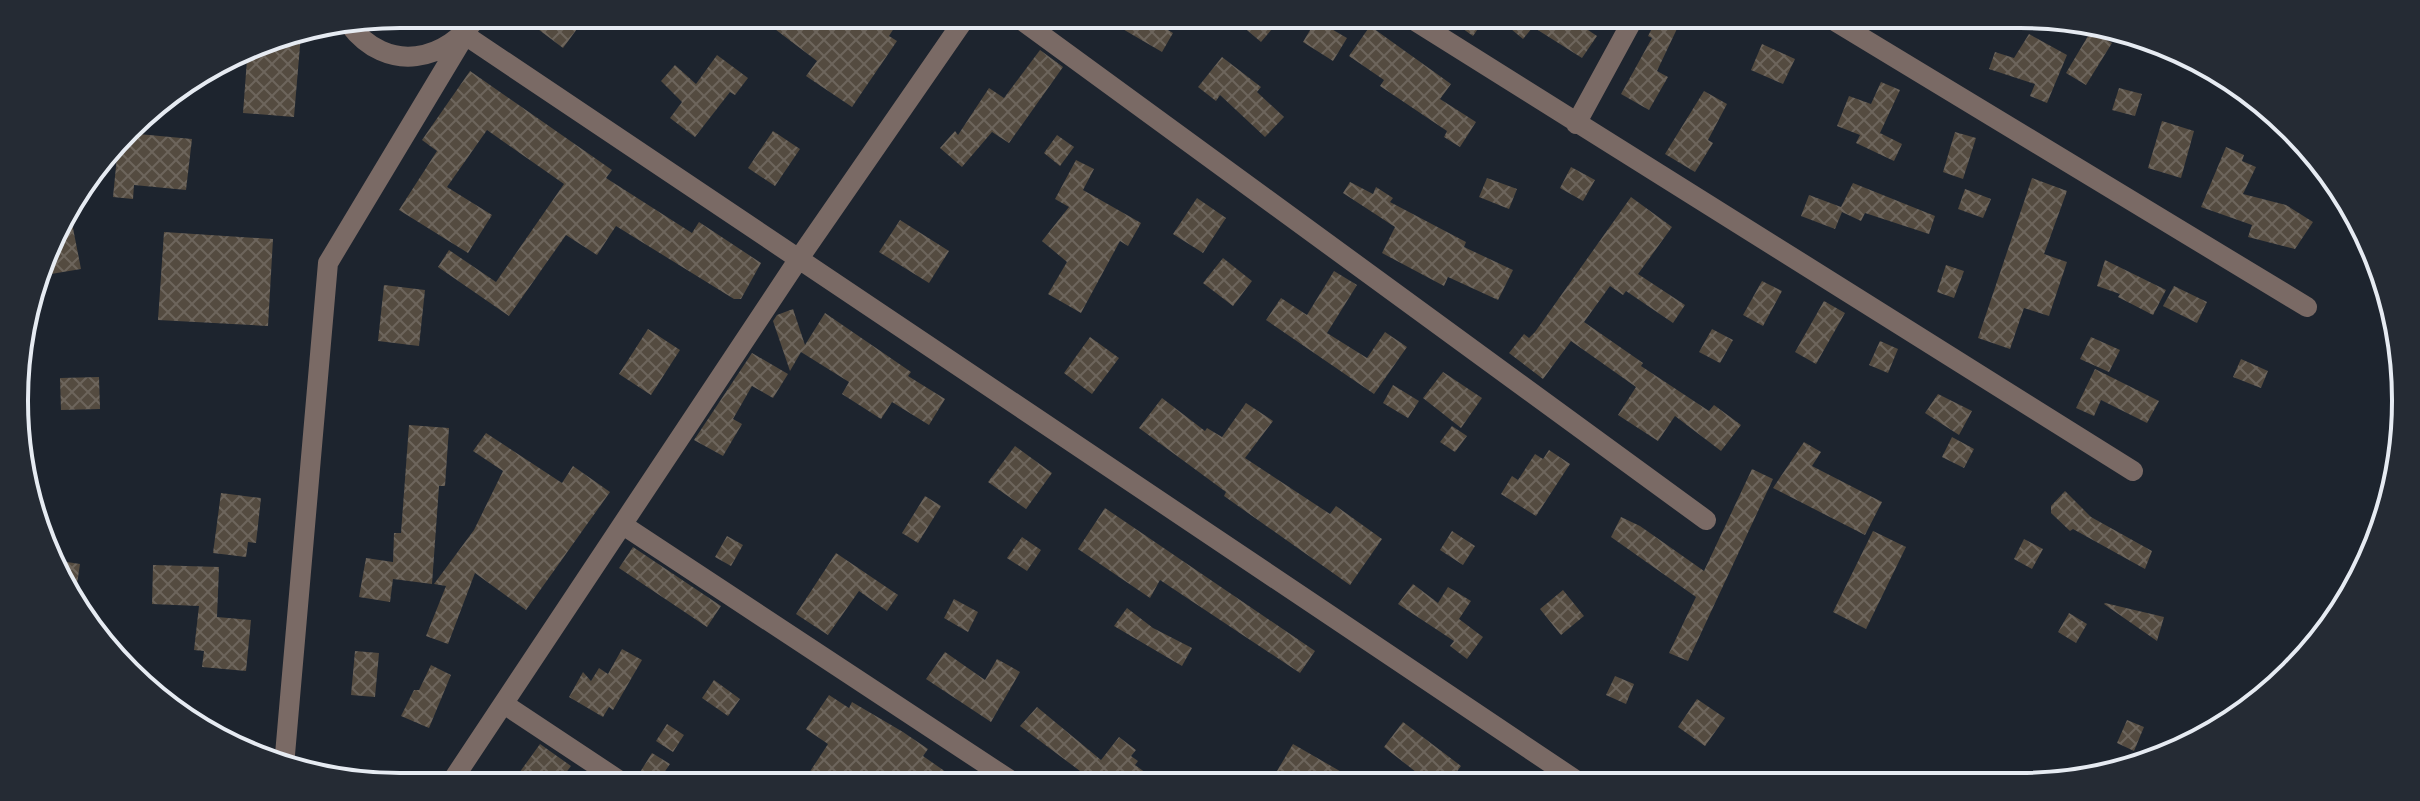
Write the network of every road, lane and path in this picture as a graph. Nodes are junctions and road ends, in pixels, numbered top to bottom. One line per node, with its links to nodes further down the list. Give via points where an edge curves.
1 (470, 28): 8 (street)
2 (958, 28): 10 (street)
3 (1032, 28): 13 (street)
4 (1426, 28): 9 (street)
5 (1628, 28): 9 (street)
6 (1846, 28): 11 (street)
7 (356, 31): 8 (street, via 376,48 399,56 423,56)
8 (465, 35): 10 (street); 16 (street, via 328,263)
9 (1576, 124): 12 (street)
10 (800, 257): 14 (street); 20 (street)
11 (2307, 307)
12 (2133, 471)
13 (1706, 520)
14 (623, 525): 15 (street); 19 (street)
15 (504, 704): 17 (street); 18 (street)
16 (285, 754)
17 (457, 773)
18 (608, 773)
19 (999, 773)
20 (1565, 773)

